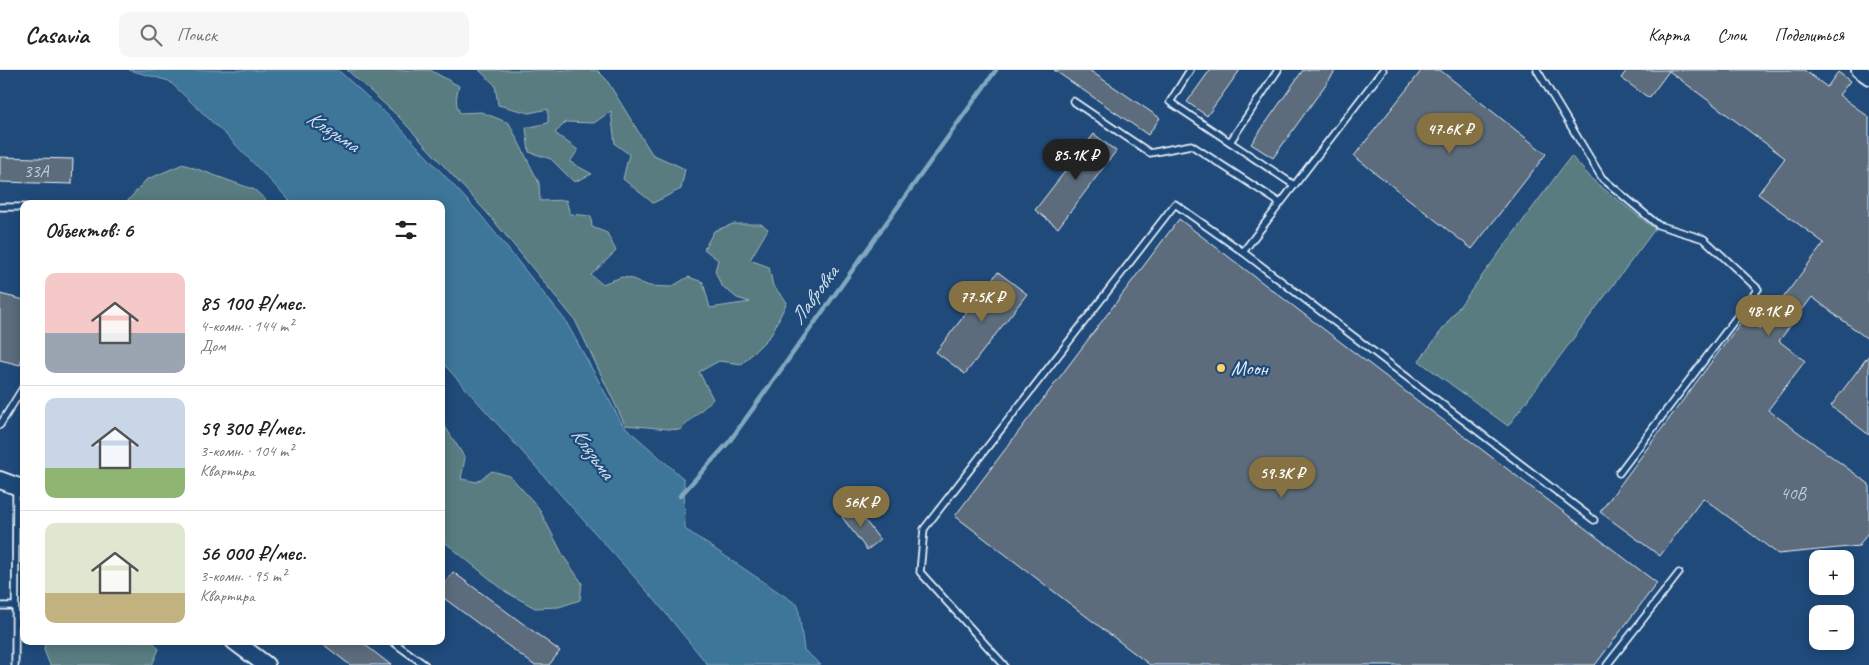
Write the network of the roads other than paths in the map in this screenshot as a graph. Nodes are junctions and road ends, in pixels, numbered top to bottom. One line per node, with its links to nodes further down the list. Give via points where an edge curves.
1 (1190, 70): 8 (lane, via 1170,102)
2 (1278, 70): 8 (lane)
3 (1383, 70): 9 (lane)
4 (1537, 70): 16 (lane, via 1602,178 1658,225 1704,238 1758,288)
5 (1859, 70): 6 (street)
6 (1869, 77)
7 (1073, 101): 10 (lane, via 1150,152 1191,145)
8 (1230, 142): 9 (lane)
9 (1294, 185): 10 (lane)
10 (1280, 203): 13 (lane)
11 (0, 207): 12 (lane)
12 (20, 207)
13 (1243, 252): 19 (lane); 28 (lane, via 1175,204 924,529 920,572)
14 (20, 392): 15 (lane)
15 (0, 425)
16 (1619, 473)
17 (0, 480): 18 (main road)
18 (20, 488): 22 (lane)
19 (1594, 520)
20 (1679, 573): 29 (lane)
21 (0, 606): 22 (lane)
22 (15, 606): 25 (lane)
23 (239, 645): 26 (main road)
24 (398, 645): 27 (lane)
25 (15, 665)
26 (266, 665)
27 (425, 665)
28 (1004, 665)
29 (1607, 665)

